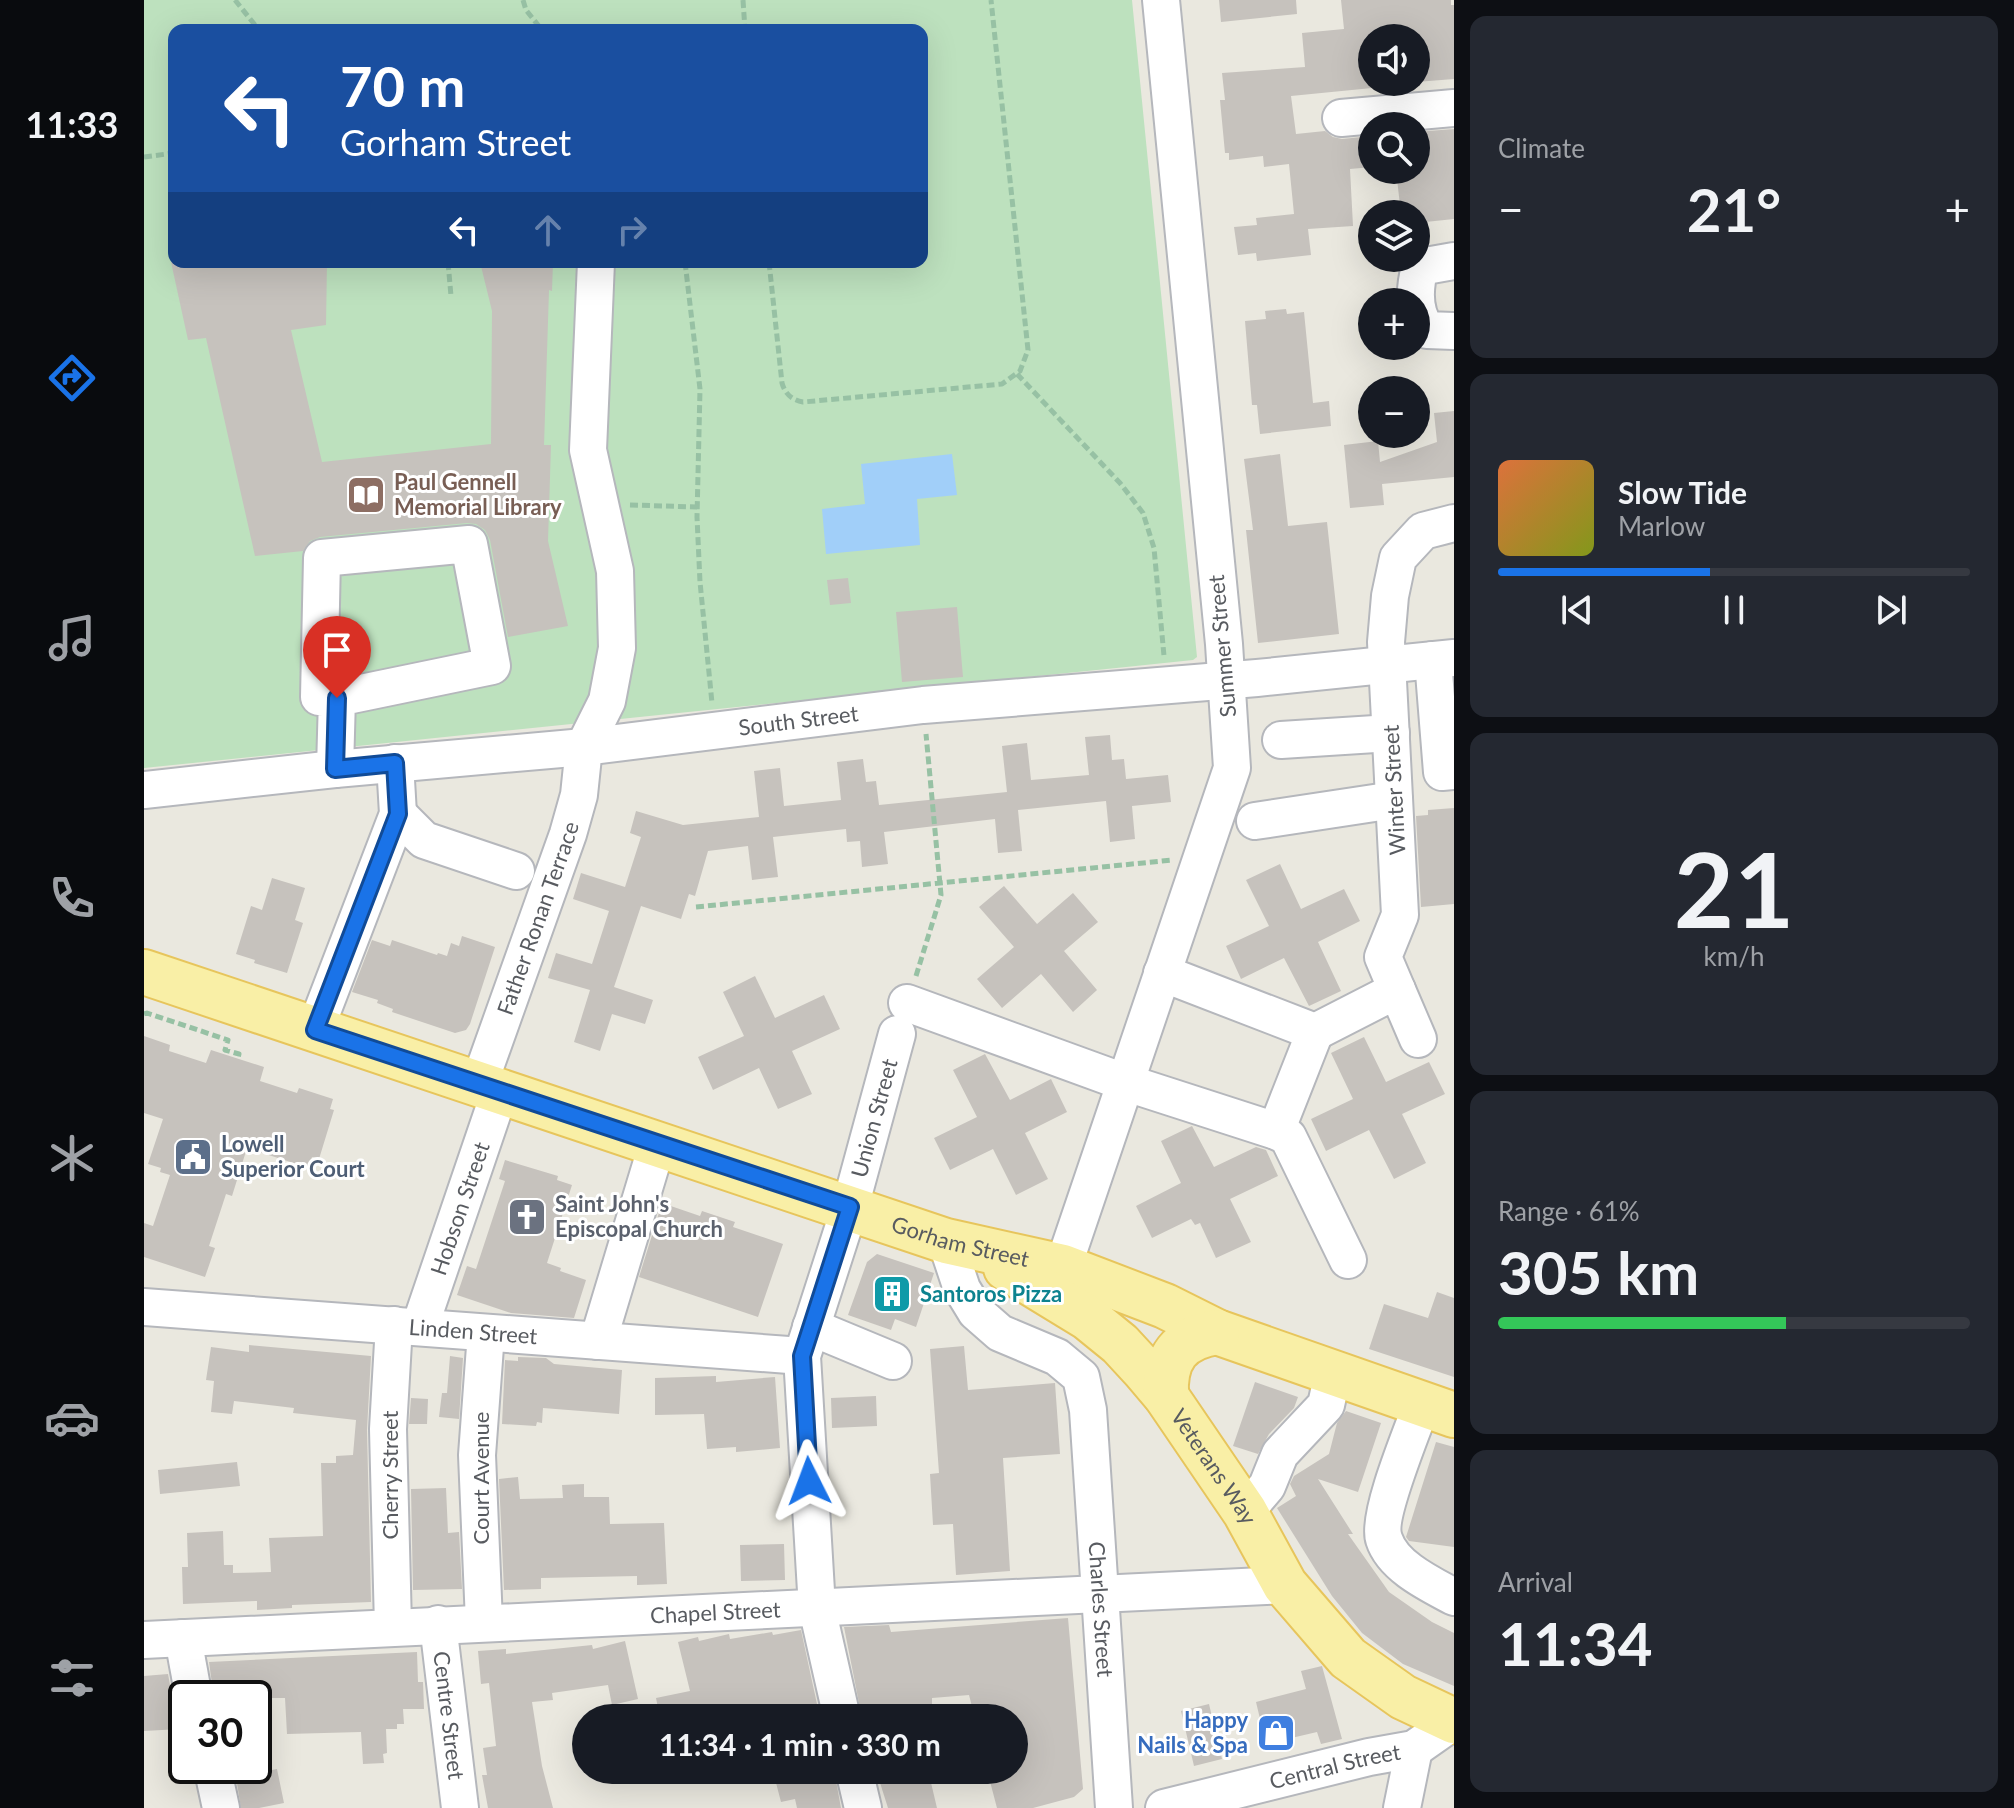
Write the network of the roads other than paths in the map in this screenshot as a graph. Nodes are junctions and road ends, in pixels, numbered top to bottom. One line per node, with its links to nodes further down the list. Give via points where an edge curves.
1 (1161, 0): 10 (street, Summer Street)
2 (1454, 108): 3 (street)
3 (1341, 118)
4 (1454, 261): 6 (street, via 1420,267 1416,281 1417,317 1427,330)
5 (596, 268): 14 (street, via 588,450 615,571 617,648 607,701)
6 (1454, 331)
7 (1454, 523): 9 (street, Winter Street, via 1423,531 1398,558 1390,596)
8 (1443, 659): 9 (street, South Street); 17 (street, via 1442,772)
9 (1387, 665): 10 (street, South Street); 12 (street, Winter Street)
10 (1226, 681): 14 (street, South Street, via 923,705); 24 (street, Summer Street, via 1232,768)
11 (337, 698): 11 (street, via 492,666 469,544 322,558 319,697); 16 (street)
12 (1391, 733): 13 (street); 19 (street, Winter Street)
13 (1281, 740)
14 (584, 747): 15 (street, South Street); 30 (street, Father Ronan Terrace, via 579,795)
15 (395, 763): 16 (street, South Street); 20 (street)
16 (335, 769): 18 (street, South Street)
17 (1454, 771)
18 (144, 790)
19 (1394, 800): 21 (street); 25 (street, Winter Street, via 1400,915 1383,957)
20 (398, 814): 22 (street, via 424,840); 26 (street)
21 (1255, 821)
22 (516, 871)
23 (144, 972): 26 (main road, Gorham Street)
24 (1162, 973): 27 (street); 29 (street, Summer Street)
25 (1397, 990): 27 (street); 28 (street)
26 (315, 1030): 30 (main road, Gorham Street)
27 (1315, 1032): 31 (street)
28 (1418, 1039)
29 (1124, 1082): 31 (street); 33 (street, Union Street, via 902,1019); 36 (street, Summer Street)
30 (489, 1088): 32 (main road, Gorham Street); 38 (street, Hobson Street)
31 (1276, 1131): 35 (street, via 1288,1137)
32 (656, 1143): 33 (main road, Gorham Street); 41 (street)
33 (850, 1207): 34 (main road, Gorham Street); 42 (street, Union Street)
34 (946, 1241): 36 (main road, Gorham Street); 45 (main road, Veterans Way, via 1016,1274 1088,1318 1120,1344); 49 (street, Charles Street, via 976,1312 1000,1333 1057,1357 1081,1377)
35 (1348, 1260)
36 (1063, 1267): 39 (main road, Gorham Street)
37 (144, 1307): 38 (street, Linden Street)
38 (407, 1326): 40 (street, Linden Street); 54 (street, Cherry Street, via 388,1429)
39 (1217, 1332): 44 (main road, Gorham Street); 45 (main road, via 1198,1335 1177,1352 1165,1378)
40 (486, 1333): 41 (street, Linden Street); 52 (street, Court Avenue, via 477,1455)
41 (598, 1341): 42 (street, Linden Street)
42 (807, 1341): 43 (street, Linden Street); 51 (street, Union Street)
43 (893, 1361)
44 (1333, 1373): 46 (main road, Gorham Street); 47 (street, via 1326,1405 1280,1454 1267,1486)
45 (1166, 1396): 47 (main road, Veterans Way)
46 (1438, 1409): 50 (street, via 1384,1514 1382,1537 1404,1565)
47 (1245, 1512): 48 (main road, Veterans Way)
48 (1285, 1585): 49 (street, Chapel Street); 59 (main road, Veterans Way, via 1348,1658 1403,1697)
49 (1101, 1595): 51 (street, Chapel Street); 66 (street, Charles Street)
50 (1454, 1597)
51 (817, 1608): 52 (street, Chapel Street); 58 (street, Union Street)
52 (484, 1622): 53 (street, Chapel Street)
53 (438, 1624): 54 (street, Chapel Street); 64 (street, Centre Street)
54 (393, 1626): 55 (street, Chapel Street)
55 (183, 1638): 56 (street, Chapel Street); 57 (street)
56 (144, 1640)
57 (191, 1680)
58 (839, 1704)
59 (1454, 1721): 60 (street, Central Street)
60 (1414, 1749): 67 (street, Central Street); 68 (street)
61 (216, 1784): 63 (street)
62 (857, 1784): 65 (street)
63 (221, 1808)
64 (460, 1808)
65 (863, 1808)
66 (1114, 1808)
67 (1164, 1808)
68 (1402, 1808)

